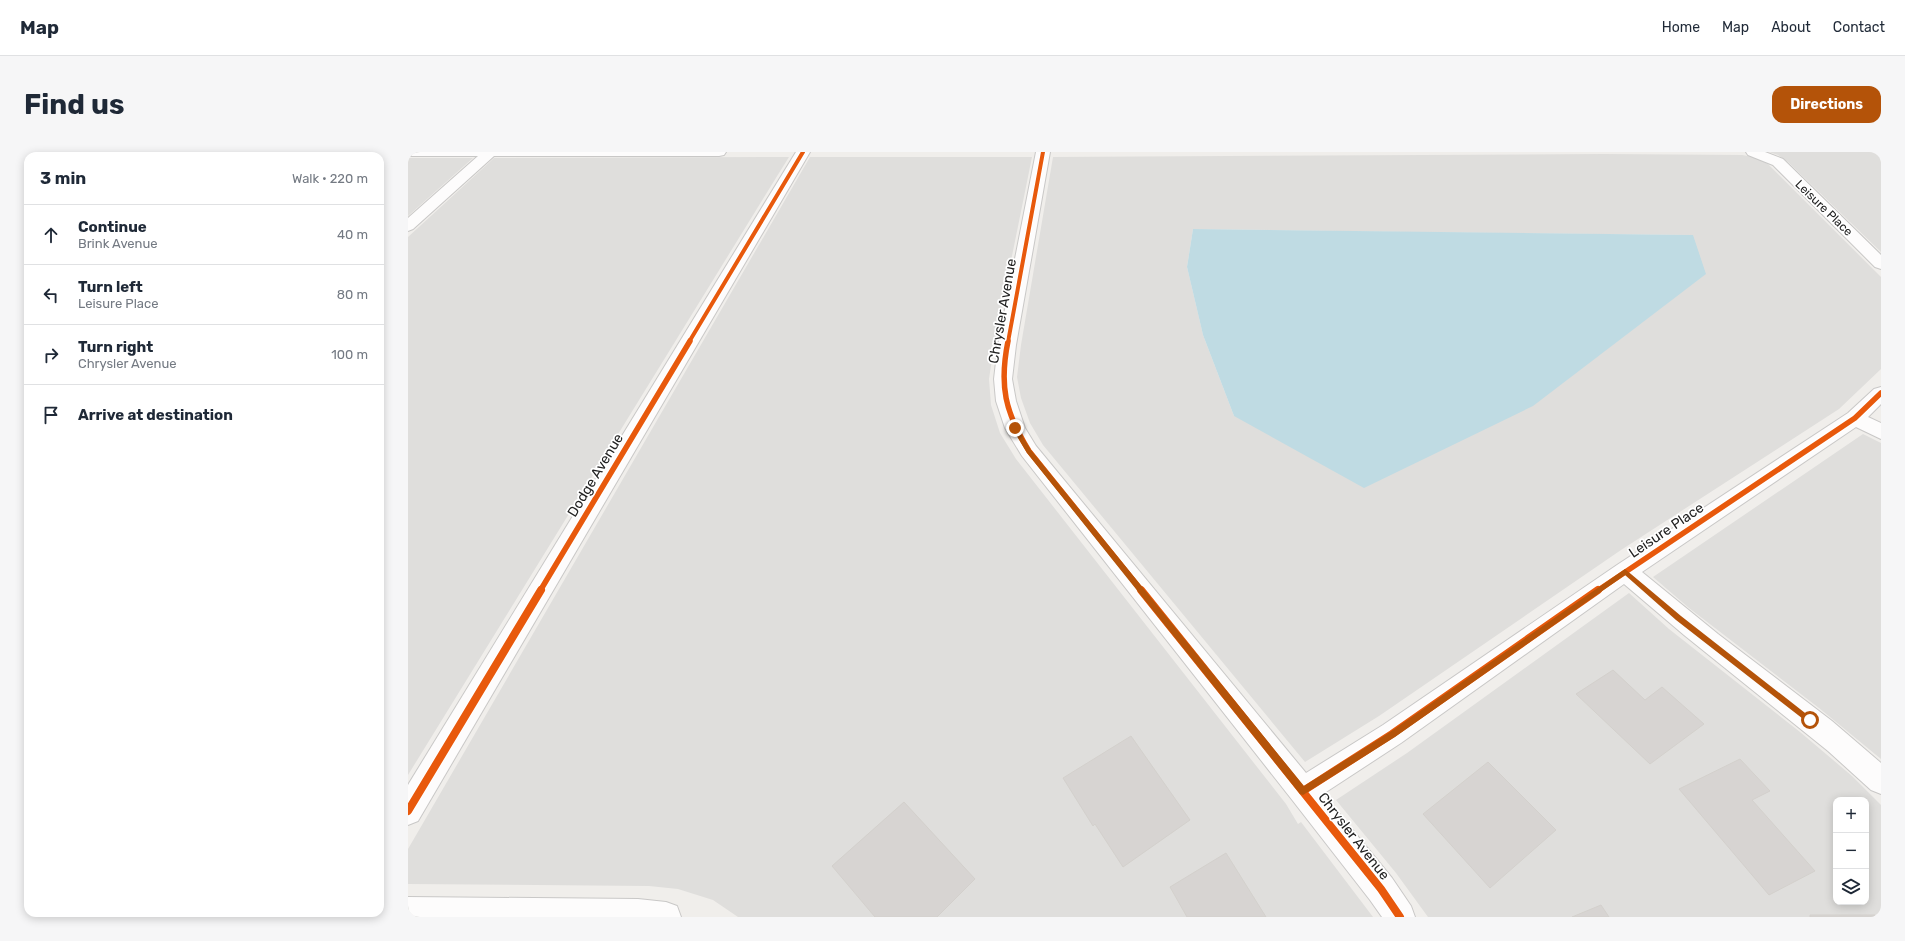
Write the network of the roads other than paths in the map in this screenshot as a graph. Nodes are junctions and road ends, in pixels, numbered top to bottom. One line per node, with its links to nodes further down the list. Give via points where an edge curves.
1 (408, 152): 5 (street)
2 (719, 152): 5 (street)
3 (803, 152): 15 (street, Dodge Avenue)
4 (1043, 152): 14 (street, Chrysler Avenue, via 1003,378 1006,401 1015,428 1029,451)
5 (489, 153): 7 (street)
6 (1758, 154): 8 (street, Leisure Place, via 1778,162)
7 (408, 226)
8 (1881, 264)
9 (1879, 397): 10 (street, Leisure Place)
10 (1855, 418): 11 (street); 12 (street, Leisure Place)
11 (1881, 432)
12 (1625, 571): 13 (street, via 1678,618 1810,720); 14 (street, Leisure Place, via 1392,734)
13 (1881, 781)
14 (1303, 791): 18 (street, Chrysler Avenue, via 1381,889)
15 (408, 811)
16 (408, 912): 17 (street, via 638,914)
17 (666, 917)
18 (1400, 917)

